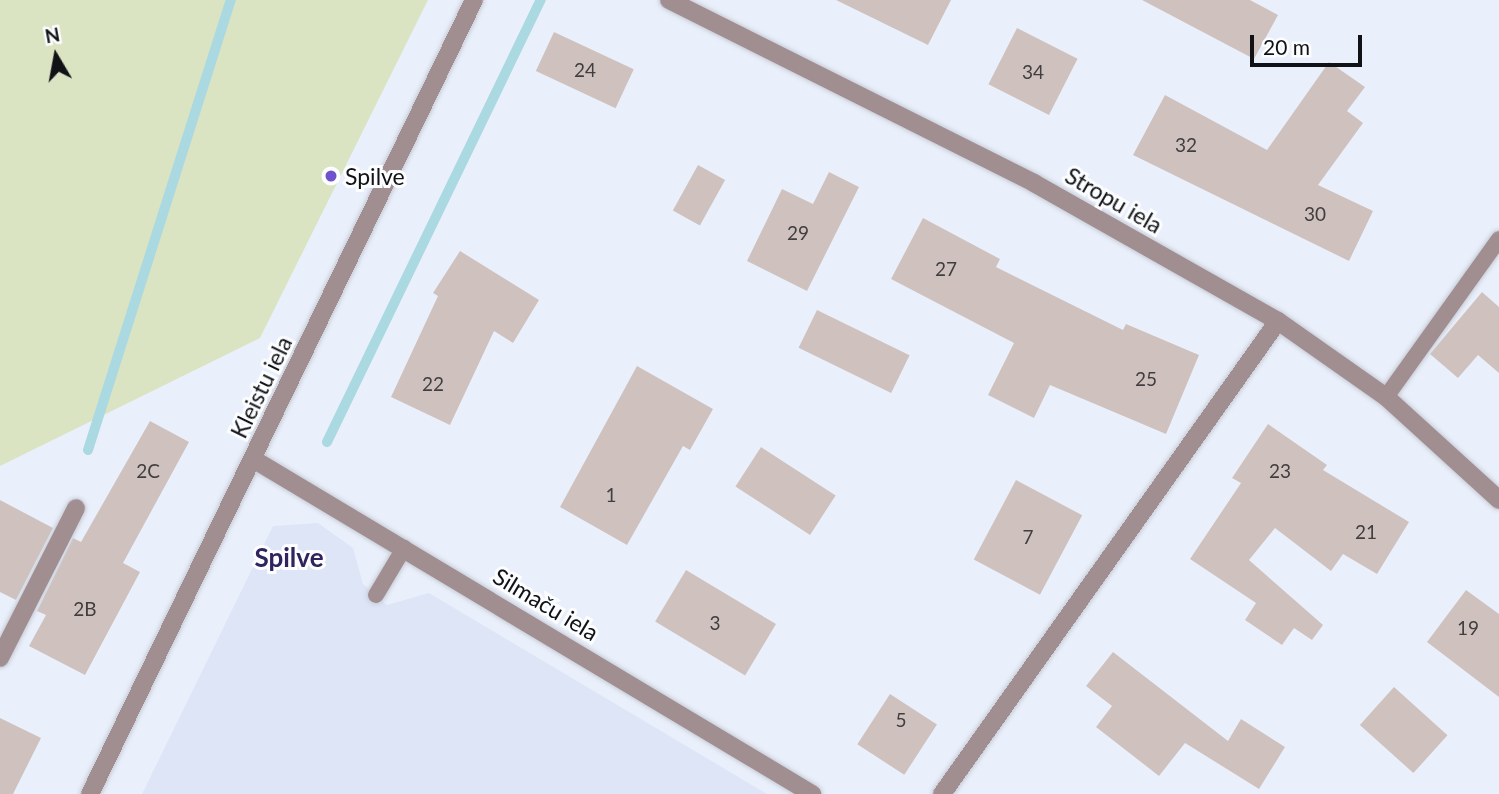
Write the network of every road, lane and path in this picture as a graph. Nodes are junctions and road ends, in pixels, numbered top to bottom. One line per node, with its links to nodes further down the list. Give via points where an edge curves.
1 (474, 0): 6 (street, Kleistu iela)
2 (669, 0): 4 (street, Stropu iela, via 1034,183)
3 (1499, 239): 5 (lane)
4 (1278, 321): 5 (street, Stropu iela); 14 (street)
5 (1385, 397): 7 (street, Stropu iela)
6 (253, 459): 9 (street, Silmaču iela); 12 (street, Kleistu iela)
7 (1499, 500)
8 (76, 508): 11 (street)
9 (404, 548): 10 (lane); 13 (street, Silmaču iela)
10 (376, 595)
11 (0, 658)
12 (90, 794)
13 (812, 794)
14 (942, 794)

